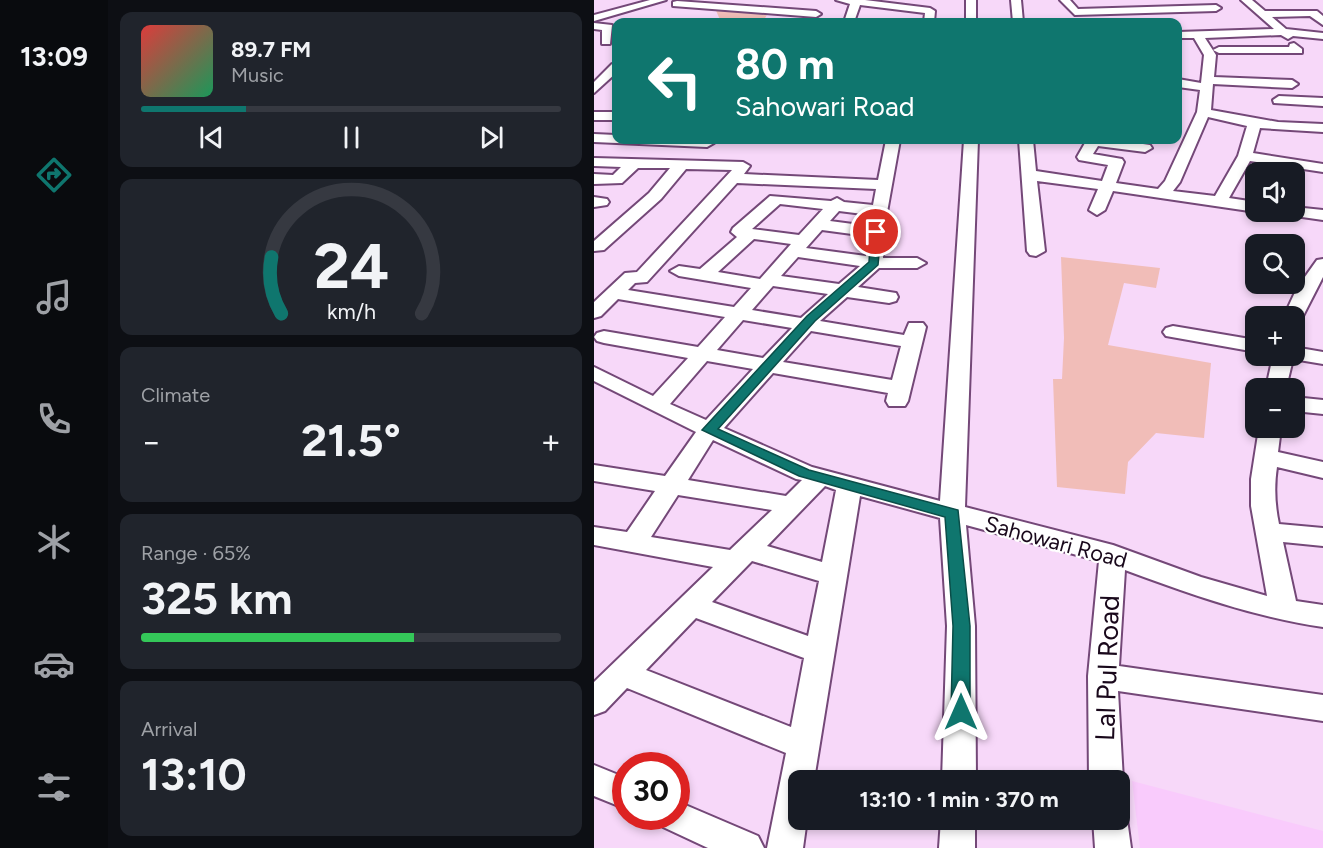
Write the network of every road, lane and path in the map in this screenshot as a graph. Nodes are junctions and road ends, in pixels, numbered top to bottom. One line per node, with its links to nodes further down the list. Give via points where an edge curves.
1 (661, 0): 20 (street, via 629,14)
2 (835, 0): 18 (street)
3 (841, 0): 11 (street)
4 (971, 0): 25 (street)
5 (1016, 0): 26 (street)
6 (1065, 0): 16 (street, via 1075,12)
7 (1140, 0): 16 (street)
8 (1206, 0): 16 (street, via 1216,8)
9 (1248, 1): 12 (street); 19 (street)
10 (673, 2): 13 (street); 17 (street)
11 (856, 2): 14 (street, via 888,10); 23 (street)
12 (1312, 2)
13 (744, 4): 15 (street)
14 (916, 4): 24 (street, via 930,11)
15 (770, 9): 18 (street); 21 (street)
16 (1150, 11)
17 (690, 14)
18 (816, 14): 22 (street)
19 (1262, 14): 27 (street, via 1312,13); 28 (street)
20 (594, 18)
21 (765, 18)
22 (812, 18)
23 (850, 18)
24 (929, 18)
25 (971, 18)
26 (1018, 18)
27 (1323, 22)
28 (1272, 23): 30 (street); 31 (street)
29 (594, 26): 35 (street, via 608,27)
30 (1182, 26)
31 (1285, 32): 34 (street); 36 (street); 38 (street)
32 (594, 33): 35 (street)
33 (1182, 36): 36 (street)
34 (1323, 36)
35 (606, 40)
36 (1202, 43): 37 (street); 38 (street, via 1298,51); 47 (street, via 1210,55)
37 (1182, 44)
38 (1294, 46): 39 (street)
39 (1323, 48)
40 (594, 50): 41 (street)
41 (612, 50)
42 (1275, 65): 44 (street)
43 (612, 66): 48 (street)
44 (1268, 83): 46 (street); 47 (street, via 1242,77)
45 (1182, 84): 47 (street)
46 (1292, 84)
47 (1206, 88): 49 (street); 51 (street)
48 (594, 89)
49 (1182, 92)
50 (1323, 102): 52 (street, via 1279,105)
51 (1204, 112): 57 (street); 59 (street)
52 (1323, 113)
53 (594, 116): 54 (street)
54 (612, 116)
55 (594, 121): 56 (street)
56 (612, 122)
57 (1255, 123): 62 (street); 73 (street)
58 (1182, 132): 59 (street)
59 (1194, 134): 82 (street)
60 (594, 138): 61 (street)
61 (612, 139)
62 (1309, 142): 73 (street); 76 (street)
63 (635, 144): 71 (street)
64 (705, 144): 71 (street)
65 (892, 144): 80 (street)
66 (971, 144): 129 (street)
67 (1026, 144): 77 (street)
68 (1091, 144): 81 (street, via 1083,157 1118,162)
69 (1123, 144): 70 (street)
70 (1145, 147)
71 (675, 156): 72 (street); 75 (street); 78 (street, via 743,166); 93 (street, via 655,196)
72 (741, 156)
73 (1245, 156): 83 (street)
74 (594, 162): 75 (street)
75 (634, 163): 79 (street, via 617,180)
76 (1323, 168)
77 (1029, 176): 81 (street); 95 (street)
78 (735, 178): 80 (street); 103 (street, via 641,278 631,277)
79 (594, 179)
80 (885, 184): 87 (street)
81 (1107, 185): 82 (street); 86 (street)
82 (1163, 193): 83 (street)
83 (1219, 203): 85 (street)
84 (836, 205): 87 (street); 90 (street); 92 (street, via 776,199 739,232)
85 (1245, 206)
86 (1097, 210)
87 (879, 212): 91 (street)
88 (1305, 213): 89 (street)
89 (1323, 215)
90 (818, 224): 91 (street); 94 (street)
91 (876, 232): 96 (street)
92 (750, 234): 94 (street); 100 (street)
93 (594, 246)
94 (798, 246): 96 (street); 101 (street)
95 (1036, 251)
96 (874, 263): 97 (street); 102 (street)
97 (917, 263)
98 (1323, 264): 105 (street)
99 (679, 271): 100 (street)
100 (704, 275): 101 (street)
101 (766, 282): 102 (street); 107 (street)
102 (842, 291): 104 (street); 108 (street)
103 (614, 293): 106 (street); 107 (street)
104 (890, 297)
105 (1298, 306)
106 (594, 312)
107 (738, 314): 108 (street); 112 (street)
108 (806, 325): 115 (street); 115 (street, via 914,335 898,396)
109 (1173, 332): 111 (street)
110 (604, 337): 112 (street)
111 (1245, 344)
112 (702, 354): 115 (street); 118 (street)
113 (1305, 355): 114 (street)
114 (1323, 358)
115 (770, 365): 120 (street)
116 (596, 378): 118 (street, Sahowari Road)
117 (1305, 405): 119 (street)
118 (656, 406): 120 (street, Sahowari Road)
119 (1323, 407)
120 (709, 430): 125 (street, Sahowari Road); 126 (street)
121 (1269, 438): 122 (street)
122 (1266, 457): 123 (street); 130 (street, via 1263,506)
123 (1323, 470)
124 (594, 472): 126 (street)
125 (819, 478): 127 (street, Sahowari Road); 128 (street)
126 (672, 486): 128 (street); 133 (street)
127 (849, 486): 129 (street, Sahowari Road); 136 (street)
128 (792, 505): 134 (street)
129 (952, 514): 135 (street, Sahowari Road); 145 (street, via 961,626)
130 (1268, 532): 132 (street); 138 (street)
131 (594, 536): 133 (street)
132 (1323, 537)
133 (633, 543): 134 (street)
134 (742, 555): 136 (street); 137 (street)
135 (1113, 555): 138 (street, Sahowari Road, via 1194,585); 141 (street, Lal Pul Road)
136 (833, 575): 140 (street)
137 (692, 606): 140 (street); 142 (street)
138 (1284, 610): 139 (street, Sahowari Road)
139 (1323, 616)
140 (820, 652): 144 (street)
141 (1103, 676): 143 (street); 146 (street, Lal Pul Road, via 1101,735)
142 (606, 686): 144 (street)
143 (1323, 708)
144 (803, 746): 153 (street)
145 (960, 770)
146 (1105, 770)
147 (594, 780): 148 (street)
148 (612, 788)
149 (690, 823): 152 (street)
150 (958, 830): 154 (street)
151 (1111, 830): 155 (street)
152 (746, 848)
153 (785, 848)
154 (957, 848)
155 (1113, 848)

